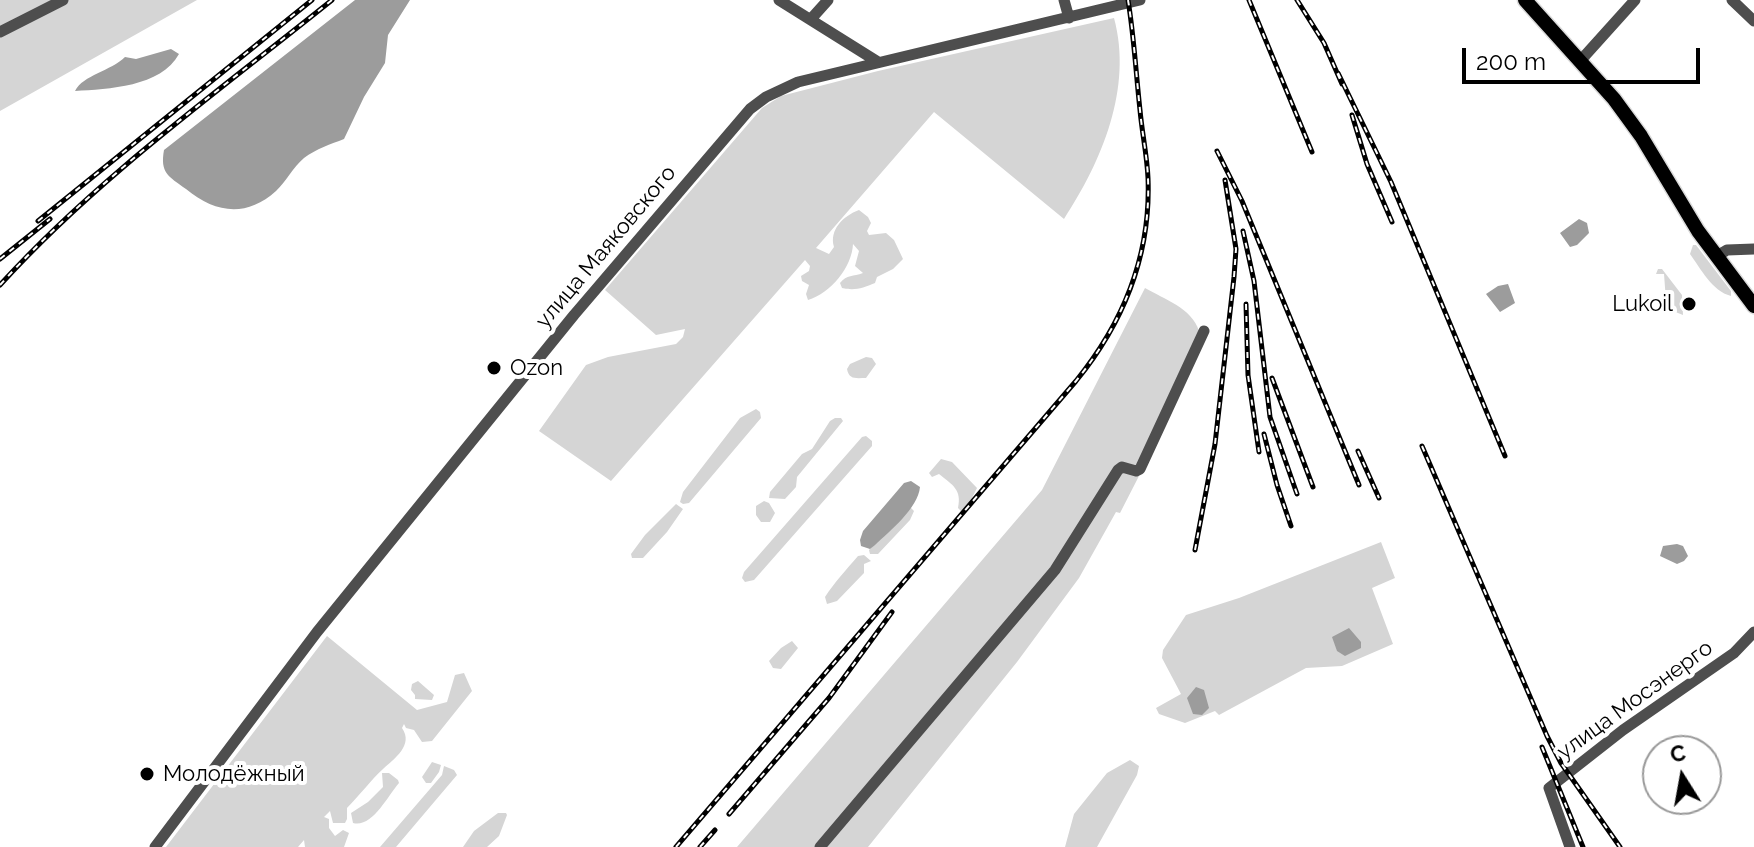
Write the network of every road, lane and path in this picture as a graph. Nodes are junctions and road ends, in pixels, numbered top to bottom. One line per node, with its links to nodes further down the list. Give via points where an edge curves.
1 (63, 0): 12 (street)
2 (779, 0): 10 (street)
3 (828, 0): 10 (street)
4 (1064, 0): 9 (street)
5 (1140, 0): 9 (street, улица Маяковского)
6 (1525, 0): 13 (main road)
7 (1635, 0): 13 (street)
8 (1732, 0): 11 (street)
9 (1069, 18): 14 (street, улица Маяковского)
10 (811, 19): 14 (street)
11 (1754, 21)
12 (0, 32)
13 (1581, 60): 16 (main road, via 1641,136)
14 (878, 62): 20 (street, улица Маяковского, via 782,87 750,109 574,315 317,632)
15 (1754, 249): 16 (street, via 1727,250)
16 (1717, 256): 17 (main road)
17 (1754, 306)
18 (1204, 331): 21 (street, via 1140,469 1118,470 1055,570)
19 (1754, 632): 22 (street, улица Мосэнерго, via 1734,653 1549,788)
20 (155, 847)
21 (820, 847)
22 (1570, 847)

